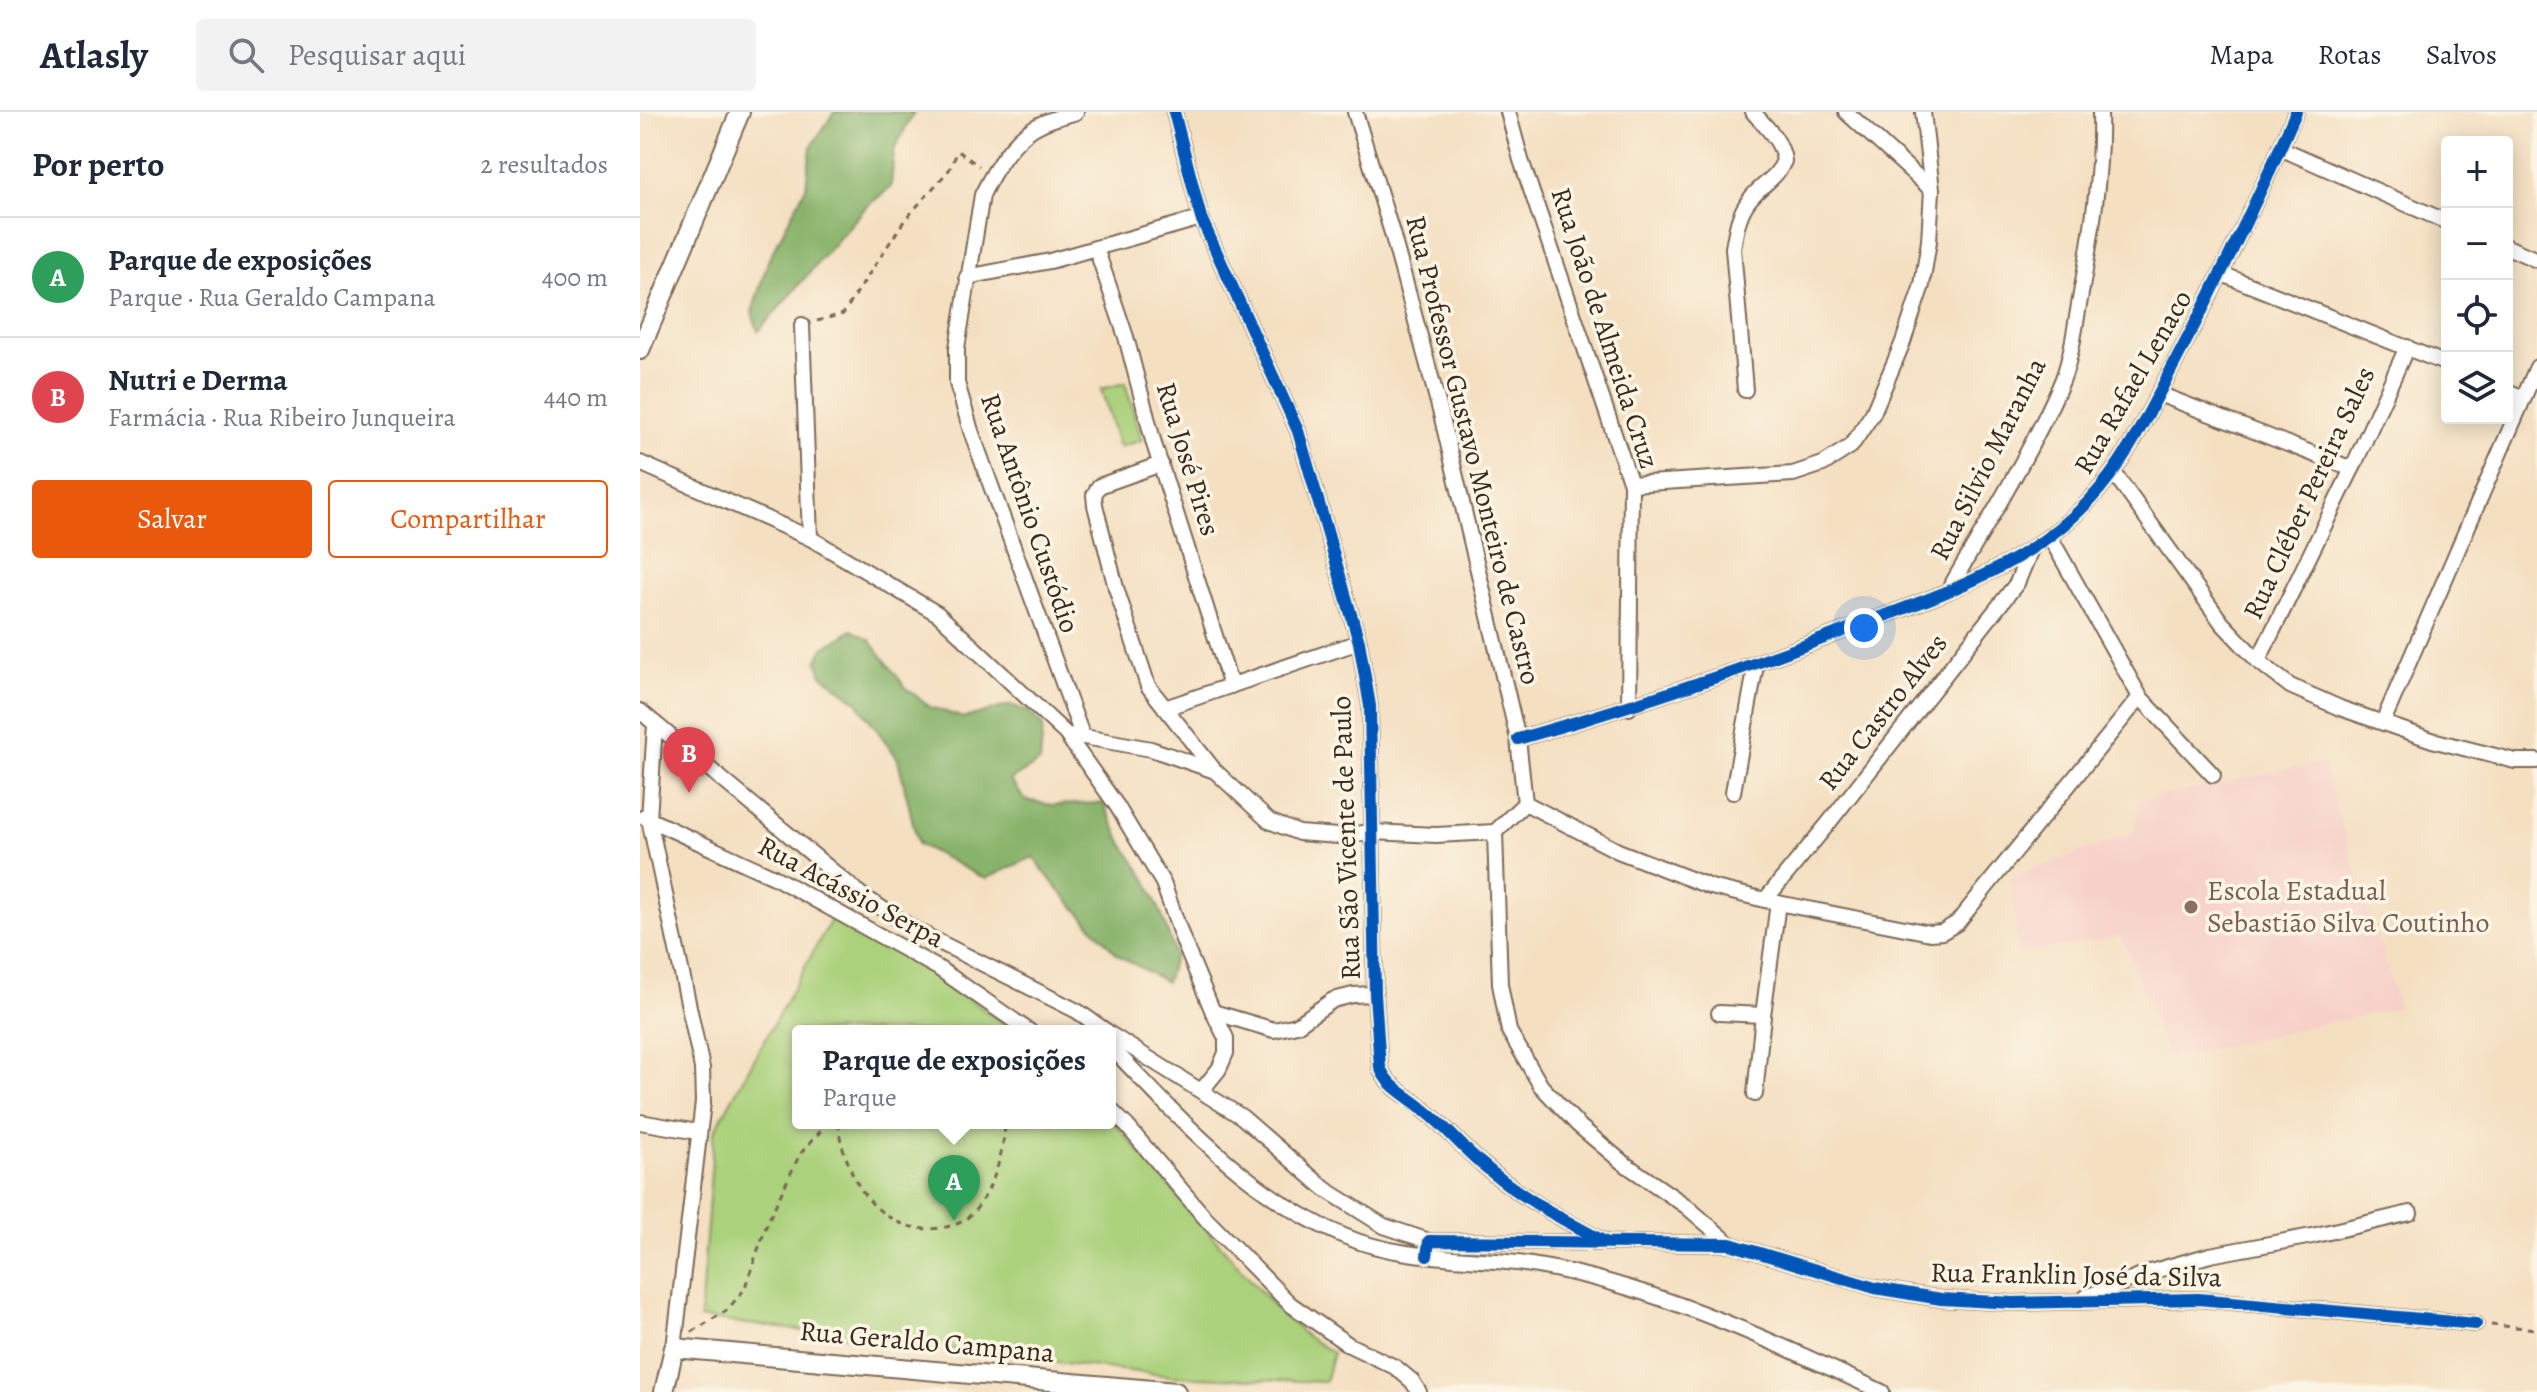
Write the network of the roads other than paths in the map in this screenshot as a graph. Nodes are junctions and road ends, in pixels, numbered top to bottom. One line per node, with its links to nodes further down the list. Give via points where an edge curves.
1 (740, 112): 22 (street)
2 (1076, 112): 19 (street, Rua Antônio Custódio, via 1038,125 992,175 982,195)
3 (1174, 112): 13 (street, Rua São Vicente de Paulo)
4 (1355, 112): 50 (street, Rua Professor Gustavo Monteiro de Castro, via 1441,414)
5 (1508, 112): 33 (street, Rua João de Almeida Cruz)
6 (1753, 112): 25 (street, via 1777,141 1784,161 1750,199 1736,228 1733,248)
7 (1846, 112): 12 (street)
8 (1923, 112): 12 (street)
9 (2100, 112): 37 (street, Rua Silvio Maranha, via 2090,244 2061,386)
10 (2296, 112): 11 (street, Rua Rafael Lenaco)
11 (2280, 148): 14 (street); 18 (street, Rua Rafael Lenaco)
12 (1932, 190): 33 (street, via 1922,285 1873,413 1851,446 1823,464 1793,474)
13 (1201, 218): 15 (street); 38 (street, Rua São Vicente de Paulo, via 1298,431)
14 (2441, 219)
15 (1096, 248): 19 (street); 30 (street, Rua José Pires)
16 (2513, 250): 17 (street)
17 (2537, 260)
18 (2222, 274): 21 (street); 27 (street, Rua Rafael Lenaco)
19 (967, 277): 49 (street, Rua Antônio Custódio, via 957,383)
20 (802, 325): 35 (street)
21 (2407, 347): 23 (street); 31 (street, Rua Cléber Pereira Sales)
22 (640, 350)
23 (2441, 361)
24 (2537, 367): 28 (street)
25 (1745, 390)
26 (2513, 393): 28 (street)
27 (2159, 394): 31 (street); 32 (street, Rua Rafael Lenaco)
28 (2524, 398): 46 (street)
29 (640, 463): 35 (street)
30 (1161, 464): 41 (street, Rua José Pires); 43 (street, via 1099,486 1094,495 1134,644 1148,686)
31 (2352, 469): 39 (street, Rua Cléber Pereira Sales)
32 (2114, 473): 34 (street, Rua Rafael Lenaco); 39 (street, via 2222,623)
33 (1631, 484): 44 (street, Rua João de Almeida Cruz)
34 (2050, 537): 36 (street, Rua Rafael Lenaco); 42 (street)
35 (810, 538): 48 (street, via 938,614)
36 (2031, 549): 37 (street, Rua Rafael Lenaco); 59 (street, Rua Castro Alves, via 2017,583)
37 (1948, 592): 40 (street, Rua Rafael Lenaco)
38 (1359, 642): 41 (street); 57 (street, Rua São Vicente de Paulo, via 1370,706)
39 (2258, 661): 46 (street, via 2290,686)
40 (1756, 665): 44 (street, Rua Rafael Lenaco); 54 (street)
41 (1231, 686): 43 (street)
42 (2140, 697): 53 (street); 59 (street, via 1957,923 1942,932)
43 (1165, 708): 52 (street)
44 (1629, 708): 50 (street, Rua Rafael Lenaco)
45 (640, 711): 47 (street)
46 (2383, 722): 51 (street, via 2432,740 2515,761)
47 (655, 725): 56 (street); 61 (street, via 860,894 915,930)
48 (1066, 734): 49 (street); 62 (street, via 1163,883)
49 (1082, 735): 52 (street, via 1151,749)
50 (1518, 739): 55 (street, Rua Professor Gustavo Monteiro de Castro)
51 (2537, 761)
52 (1215, 771): 57 (street, via 1269,821 1299,833)
53 (2213, 775)
54 (1733, 792)
55 (1525, 803): 58 (street); 59 (street, via 1618,851 1711,887)
56 (645, 817): 65 (street, Rua Acássio Serpa, via 774,877 938,968); 74 (street, via 702,1068)
57 (1372, 832): 58 (street); 60 (street, Rua São Vicente de Paulo)
58 (1495, 832): 77 (street, via 1500,984 1509,1031 1541,1086 1578,1125)
59 (1772, 901): 64 (street)
60 (1375, 994): 62 (street, via 1333,1000 1297,1025 1274,1030); 76 (street, Rua São Vicente de Paulo, via 1380,1067 1388,1082 1505,1183)
61 (1077, 1011): 66 (street); 67 (street)
62 (1213, 1012): 70 (street, via 1226,1038 1226,1053)
63 (1719, 1013): 64 (street)
64 (1763, 1015): 71 (street)
65 (1020, 1025)
66 (1090, 1025)
67 (1098, 1025)
68 (1116, 1037): 70 (street)
69 (1116, 1052): 78 (street, via 1223,1160 1289,1207 1344,1236)
70 (1202, 1090): 78 (street, via 1242,1117 1325,1189)
71 (1755, 1094)
72 (1116, 1115): 85 (street, via 1207,1220 1290,1304 1349,1345 1395,1367)
73 (640, 1122): 74 (street)
74 (698, 1132): 81 (street)
75 (2410, 1213): 79 (street, via 2210,1255)
76 (1605, 1242): 77 (street); 78 (street)
77 (1730, 1244): 79 (street, Rua Franklin José da Silva, via 1875,1288 1941,1299)
78 (1428, 1249): 86 (street, via 1594,1278 1790,1349)
79 (2077, 1301): 80 (street, Rua Franklin José da Silva, via 2198,1299)
80 (2476, 1324)
81 (674, 1348): 82 (street, Rua Geraldo Campana); 83 (street)
82 (1103, 1389): 84 (street, Rua Geraldo Campana)
83 (664, 1392)
84 (1176, 1392)
85 (1419, 1392)
86 (1882, 1392)

